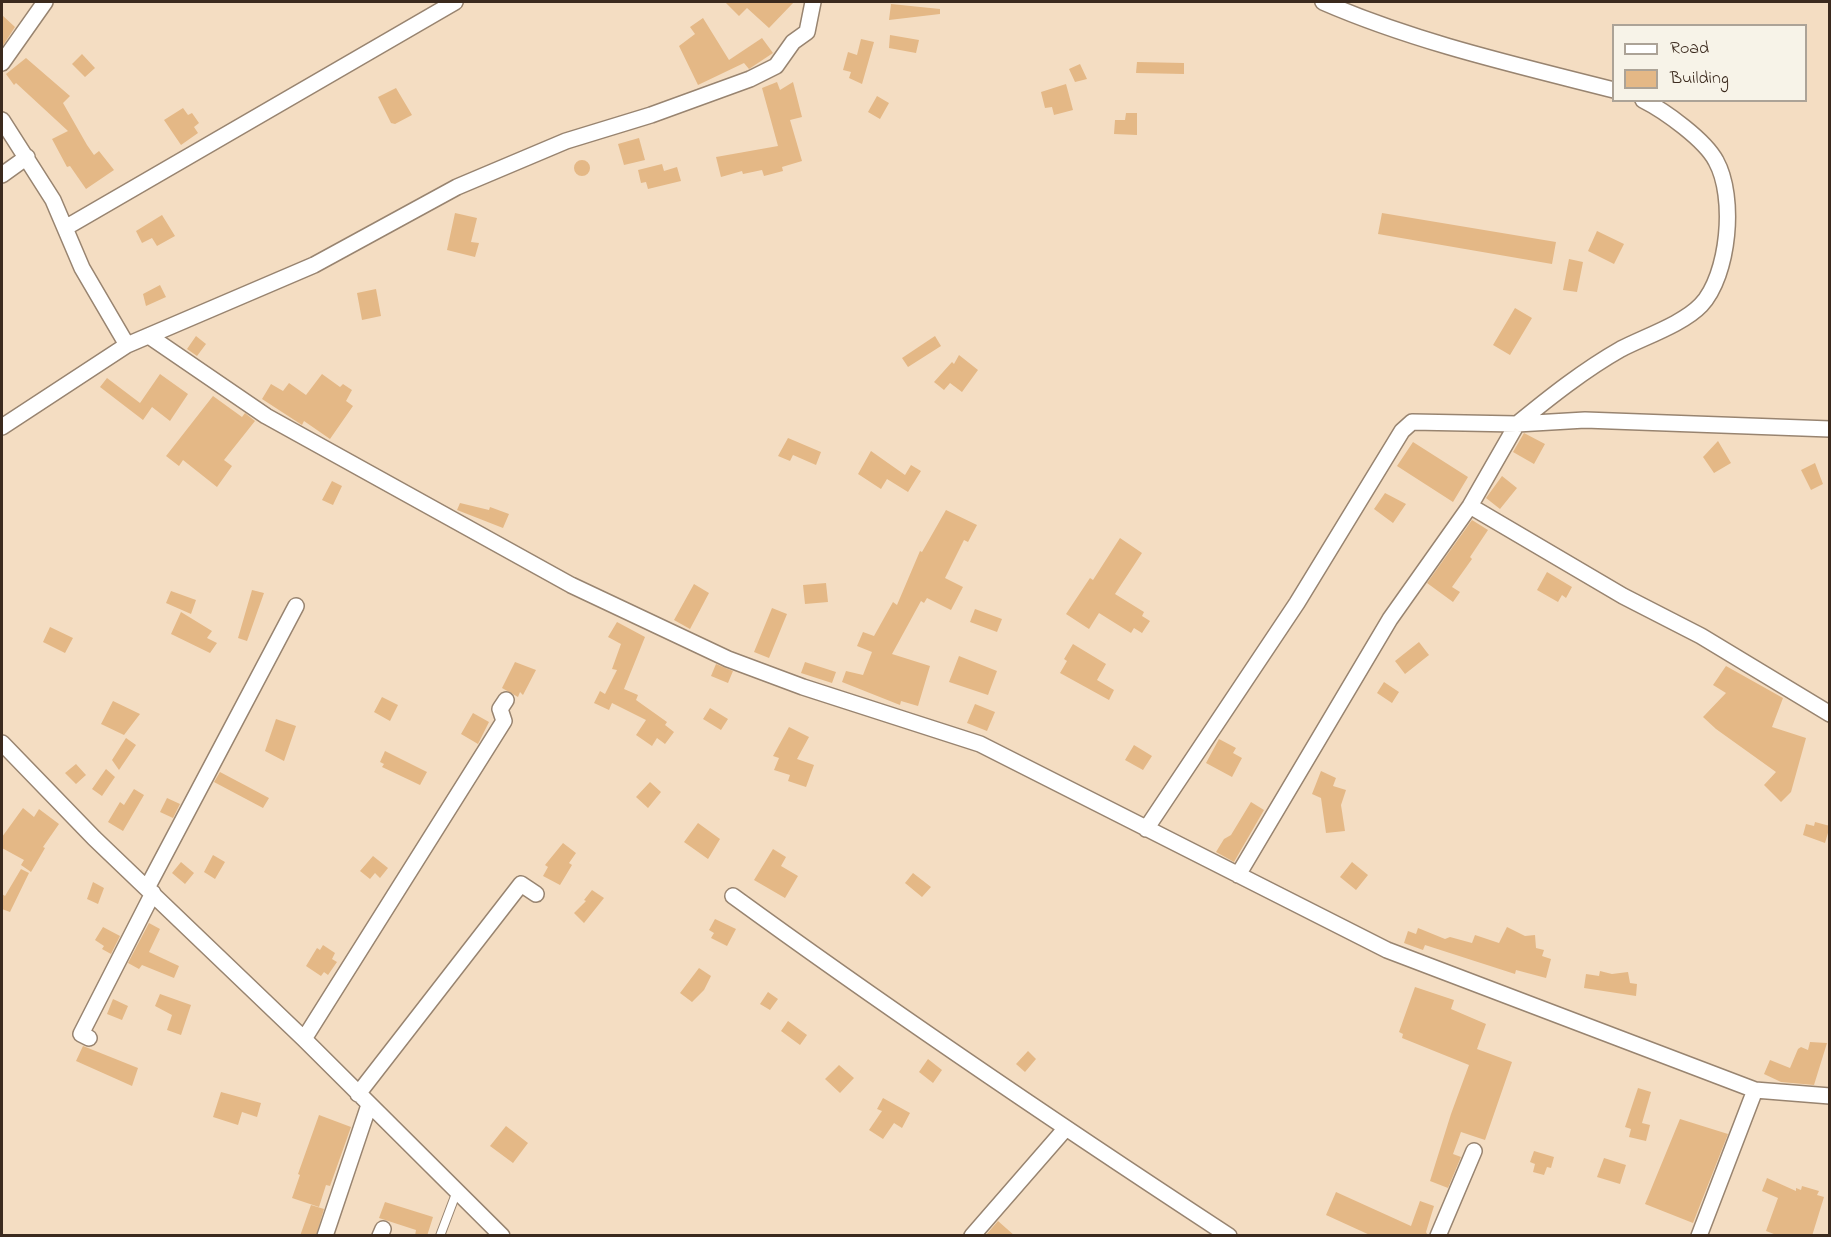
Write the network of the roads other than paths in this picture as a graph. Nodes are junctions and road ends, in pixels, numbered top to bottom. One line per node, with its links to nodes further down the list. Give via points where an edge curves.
1 (45, 2): 5 (street)
2 (455, 2): 11 (street)
3 (813, 2): 12 (street, via 807,32 793,42 776,66 718,92 566,141 457,188 314,265)
4 (1323, 2): 6 (street, via 1492,59)
5 (2, 63)
6 (1612, 89)
7 (1647, 102): 14 (street, via 1663,110 1716,161 1727,196 1728,224 1718,275 1701,305 1692,312 1618,351 1558,390)
8 (2, 120): 9 (street)
9 (27, 157): 10 (street); 11 (street)
10 (2, 175)
11 (65, 228): 13 (street, via 87,278)
12 (149, 336): 13 (street); 22 (street, via 266,416 571,585 728,659 980,744)
13 (127, 345): 15 (street)
14 (1517, 424): 16 (street, via 1585,420); 17 (street); 22 (street, via 1412,422 1402,431 1296,603)
15 (2, 427)
16 (1830, 429)
17 (1470, 506): 20 (street, via 1623,596 1701,636); 23 (street, via 1390,619)
18 (296, 606): 24 (street)
19 (506, 700): 28 (street, via 500,709 504,721)
20 (1830, 714)
21 (2, 743): 24 (street)
22 (1146, 829): 23 (street)
23 (1238, 875): 29 (street, via 1387,950)
24 (150, 890): 27 (street, via 81,1034); 28 (street)
25 (536, 894): 31 (street, via 521,885)
26 (732, 896): 32 (street, via 880,1003)
27 (89, 1038)
28 (304, 1039): 31 (street)
29 (1755, 1090): 30 (street); 41 (street)
30 (1830, 1096)
31 (363, 1100): 34 (street); 35 (street)
32 (1066, 1128): 38 (street); 39 (street)
33 (1474, 1151): 40 (street)
34 (457, 1191): 36 (lane); 37 (street)
35 (325, 1236)
36 (440, 1236)
37 (502, 1236)
38 (972, 1236)
39 (1229, 1236)
40 (1438, 1236)
41 (1699, 1236)

